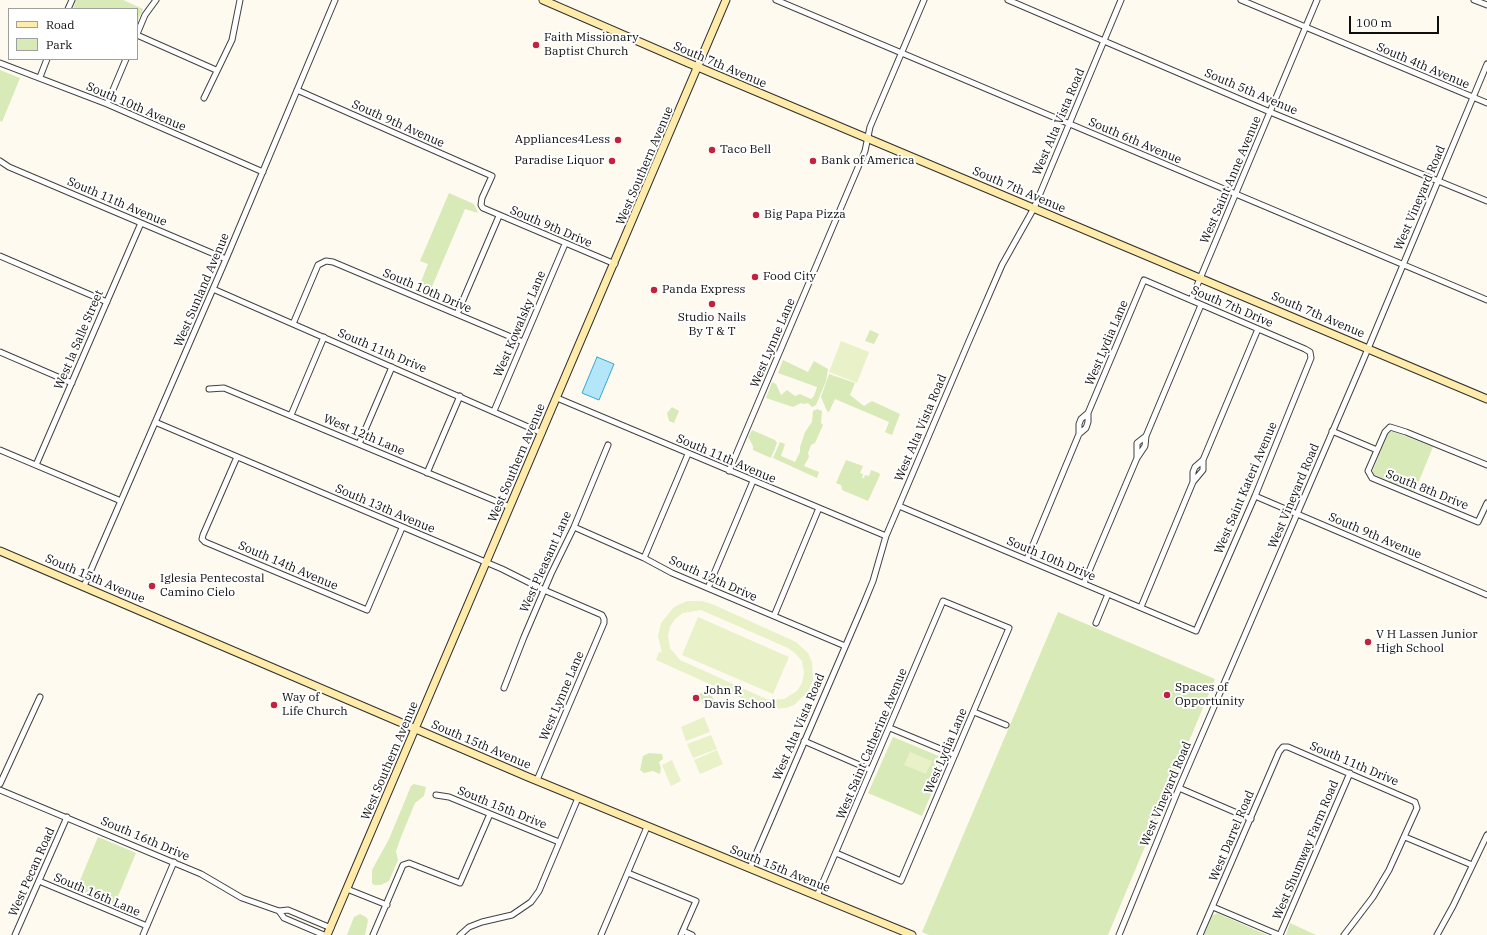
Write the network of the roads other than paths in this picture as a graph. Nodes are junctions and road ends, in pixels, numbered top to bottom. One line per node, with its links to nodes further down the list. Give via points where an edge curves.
1 (156, 0): 15 (street, via 145,15)
2 (240, 0): 24 (street, via 232,40 221,65)
3 (335, 0): 26 (street, West Sunland Avenue)
4 (543, 0): 23 (main road, South 7th Avenue)
5 (726, 0): 23 (main road, West Southern Avenue)
6 (776, 0): 18 (street, South 6th Avenue)
7 (924, 0): 18 (street, West Lynne Lane)
8 (1008, 0): 17 (street, South 5th Avenue)
9 (1122, 0): 17 (street, West Alta Vista Road)
10 (1241, 0): 14 (street, South 4th Avenue)
11 (1317, 0): 14 (street, West Saint Anne Avenue)
12 (1474, 0): 13 (street)
13 (1487, 5)
14 (1305, 27): 28 (street, South 4th Avenue); 31 (street, West Saint Anne Avenue)
15 (138, 32)
16 (138, 35): 24 (street)
17 (1104, 40): 31 (street, South 5th Avenue); 32 (street, West Alta Vista Road)
18 (902, 54): 32 (street, South 6th Avenue); 33 (street, West Lynne Lane, via 870,127)
19 (47, 60): 25 (street)
20 (126, 60): 30 (street)
21 (0, 63): 25 (street, South 10th Avenue)
22 (1487, 64): 28 (street, West Vineyard Road)
23 (698, 67): 33 (main road, South 7th Avenue); 46 (main road, West Southern Avenue)
24 (216, 70): 27 (street)
25 (40, 77): 30 (street, South 10th Avenue)
26 (297, 90): 35 (street, West Sunland Avenue); 39 (street, South 9th Avenue, via 492,176)
27 (204, 98)
28 (1473, 98): 29 (street, South 4th Avenue); 36 (street, West Vineyard Road)
29 (1487, 103)
30 (107, 104): 35 (street, South 10th Avenue)
31 (1270, 112): 36 (street, South 5th Avenue); 37 (street, West Saint Anne Avenue)
32 (1069, 123): 37 (street, South 6th Avenue); 40 (street, West Alta Vista Road)
33 (869, 139): 40 (main road, South 7th Avenue); 84 (street, West Lynne Lane)
34 (0, 161): 42 (street, South 11th Avenue)
35 (263, 172): 45 (street, West Sunland Avenue)
36 (1439, 181): 38 (street, South 5th Avenue); 47 (street, West Vineyard Road)
37 (1236, 194): 47 (street, South 6th Avenue); 48 (street, West Saint Anne Avenue)
38 (1487, 201)
39 (481, 205): 41 (street, South 9th Drive)
40 (1034, 208): 48 (main road, South 7th Avenue); 90 (street, West Alta Vista Road, via 1002,265)
41 (499, 216): 43 (street, South 9th Drive); 55 (street)
42 (141, 223): 45 (street, South 11th Avenue); 53 (street, West la Salle Street)
43 (565, 244): 46 (street, South 9th Drive); 59 (street, West Kowalsky Lane)
44 (0, 256): 53 (street)
45 (226, 259): 50 (street, West Sunland Avenue)
46 (615, 264): 67 (main road, West Southern Avenue)
47 (1403, 264): 52 (street, South 6th Avenue); 60 (street, West Vineyard Road)
48 (1201, 278): 51 (street, West Saint Anne Avenue); 60 (main road, South 7th Avenue)
49 (1144, 280): 51 (street, South 7th Drive); 99 (street, West Lydia Lane, via 1088,413 1088,422 1080,434)
50 (213, 289): 56 (street, South 11th Drive); 71 (street, West Sunland Avenue)
51 (1191, 300): 54 (street, South 7th Drive)
52 (1487, 300)
53 (107, 302): 64 (street, West la Salle Street)
54 (1201, 305): 57 (street, South 7th Drive); 74 (street)
55 (457, 314): 56 (street, South 10th Drive, via 333,262 322,262 316,269); 59 (street, South 10th Drive)
56 (293, 324): 58 (street, South 11th Drive)
57 (1258, 329): 62 (street, South 7th Drive); 108 (street, via 1203,460 1201,475 1193,482)
58 (324, 337): 63 (street, South 11th Drive); 70 (street)
59 (523, 342): 69 (street, West Kowalsky Lane)
60 (1368, 349): 68 (main road, South 7th Avenue); 72 (street, West Vineyard Road)
61 (0, 352): 64 (street)
62 (1310, 352): 87 (street, West Saint Kateri Avenue, via 1311,358)
63 (392, 367): 66 (street, South 11th Drive); 75 (street)
64 (72, 383): 82 (street, West la Salle Street)
65 (209, 390): 70 (street, West 12th Lane, via 224,388)
66 (460, 396): 69 (street, South 11th Drive); 85 (street)
67 (557, 398): 73 (main road, West Southern Avenue); 79 (street, South 11th Avenue)
68 (1487, 399)
69 (494, 411): 73 (street, South 11th Drive)
70 (291, 415): 75 (street, West 12th Lane)
71 (155, 422): 80 (street, South 13th Avenue); 88 (street, West Sunland Avenue)
72 (1332, 431): 78 (street); 93 (street, West Vineyard Road)
73 (542, 433): 91 (main road, West Southern Avenue)
74 (1146, 436): 81 (street, via 1145,446); 81 (street, via 1137,443)
75 (359, 444): 85 (street, West 12th Lane)
76 (608, 445): 94 (street, West Pleasant Lane)
77 (0, 450): 82 (street)
78 (1377, 450): 83 (street, via 1390,427); 89 (street, South 8th Drive, via 1368,469 1372,478 1478,522)
79 (688, 454): 84 (street, South 11th Avenue); 98 (street)
80 (237, 457): 95 (street, South 13th Avenue); 95 (street, South 14th Avenue, via 202,539 367,610)
81 (1137, 458): 101 (street)
82 (36, 465): 88 (street)
83 (1487, 466)
84 (729, 471): 86 (street, South 11th Avenue)
85 (427, 473): 91 (street, West 12th Lane)
86 (753, 481): 92 (street, South 11th Avenue); 103 (street)
87 (1255, 496): 93 (street, South 9th Avenue); 112 (street, West Saint Kateri Avenue)
88 (121, 501): 102 (street, West Sunland Avenue)
89 (1487, 503)
90 (899, 506): 96 (street, West Alta Vista Road); 99 (street, South 10th Drive)
91 (510, 507): 100 (main road, West Southern Avenue)
92 (819, 508): 96 (street, South 11th Avenue); 109 (street)
93 (1297, 514): 106 (street, South 9th Avenue); 127 (street, West Vineyard Road)
94 (574, 527): 98 (street, South 12th Drive); 104 (street, West Pleasant Lane)
95 (402, 528): 100 (street, South 13th Avenue)
96 (886, 536): 113 (street, West Alta Vista Road, via 873,581)
97 (0, 551): 102 (main road, South 15th Avenue)
98 (644, 558): 103 (street, South 12th Drive)
99 (1027, 559): 101 (street, South 10th Drive)
100 (486, 563): 104 (street, South 13th Avenue); 119 (main road, West Southern Avenue)
101 (1084, 583): 105 (street, South 10th Drive)
102 (84, 586): 119 (main road, South 15th Avenue)
103 (708, 588): 109 (street, South 12th Drive)
104 (544, 590): 110 (street, South 13th Avenue); 114 (street, West Pleasant Lane)
105 (1108, 594): 108 (street, South 10th Drive); 111 (street)
106 (1487, 595)
107 (943, 600): 116 (street, West Lydia Lane, via 1009,628); 118 (street, West Saint Catherine Avenue)
108 (1141, 607): 112 (street, South 10th Drive)
109 (774, 616): 113 (street, South 12th Drive)
110 (604, 618): 125 (street, West Lynne Lane)
111 (1096, 623)
112 (1196, 631)
113 (845, 646): 120 (street, West Alta Vista Road)
114 (504, 688)
115 (40, 697): 126 (street)
116 (974, 712): 117 (street); 122 (street, West Lydia Lane)
117 (1006, 726)
118 (890, 728): 122 (street); 123 (street, West Saint Catherine Avenue)
119 (416, 729): 125 (main road, South 15th Avenue); 144 (main road, West Southern Avenue)
120 (804, 741): 123 (street); 141 (street, West Alta Vista Road)
121 (1284, 747): 124 (street, South 11th Drive); 133 (street, West Darrel Road)
122 (955, 755): 138 (street, West Lydia Lane, via 901,881)
123 (871, 770): 138 (street, West Saint Catherine Avenue)
124 (1350, 773): 136 (street, South 11th Drive, via 1415,802 1416,808); 165 (street, West Shumway Farm Road)
125 (537, 780): 130 (main road, South 15th Avenue)
126 (0, 784)
127 (1179, 788): 133 (street); 163 (street, West Vineyard Road)
128 (0, 790): 132 (street, South 16th Drive)
129 (436, 795): 131 (street, South 15th Drive, via 450,797)
130 (578, 798): 134 (main road, South 15th Avenue); 137 (street)
131 (490, 814): 137 (street, South 15th Drive); 146 (street, via 460,883 406,863)
132 (68, 817): 139 (street, South 16th Drive); 143 (street, West Pecan Road)
133 (1251, 818): 147 (street, West Darrel Road)
134 (647, 827): 141 (main road, South 15th Avenue); 142 (street)
135 (1487, 835): 140 (street)
136 (1405, 837): 140 (street); 166 (street, via 1381,884)
137 (559, 842): 159 (street, via 539,890 531,902 512,915 482,922 469,927)
138 (836, 853): 145 (street, West Saint Catherine Avenue)
139 (174, 862): 148 (street, South 16th Drive, via 211,879 242,898); 151 (street)
140 (1472, 865): 167 (street)
141 (750, 868): 145 (main road, South 15th Avenue)
142 (628, 873): 153 (street, via 696,901); 160 (street)
143 (39, 881): 151 (street, South 16th Lane); 154 (street, West Pecan Road)
144 (347, 889): 146 (street); 152 (main road, West Southern Avenue)
145 (817, 896): 162 (main road, South 15th Avenue)
146 (387, 905): 158 (street)
147 (1212, 907): 164 (street, West Darrel Road); 165 (street)
148 (279, 911): 149 (street, South 16th Drive, via 288,910); 150 (street, South 16th Drive, via 284,918)
149 (301, 915): 150 (street); 152 (street, South 16th Drive)
150 (298, 924): 156 (street, South 16th Drive)
151 (146, 926): 155 (street)
152 (331, 928): 157 (main road, West Southern Avenue)
153 (682, 933): 161 (street)
154 (16, 935)
155 (143, 935)
156 (324, 935)
157 (328, 935)
158 (373, 935)
159 (460, 935)
160 (601, 935)
161 (692, 935)
162 (912, 935)
163 (1119, 935)
164 (1200, 935)
165 (1280, 935)
166 (1344, 935)
167 (1437, 935)

